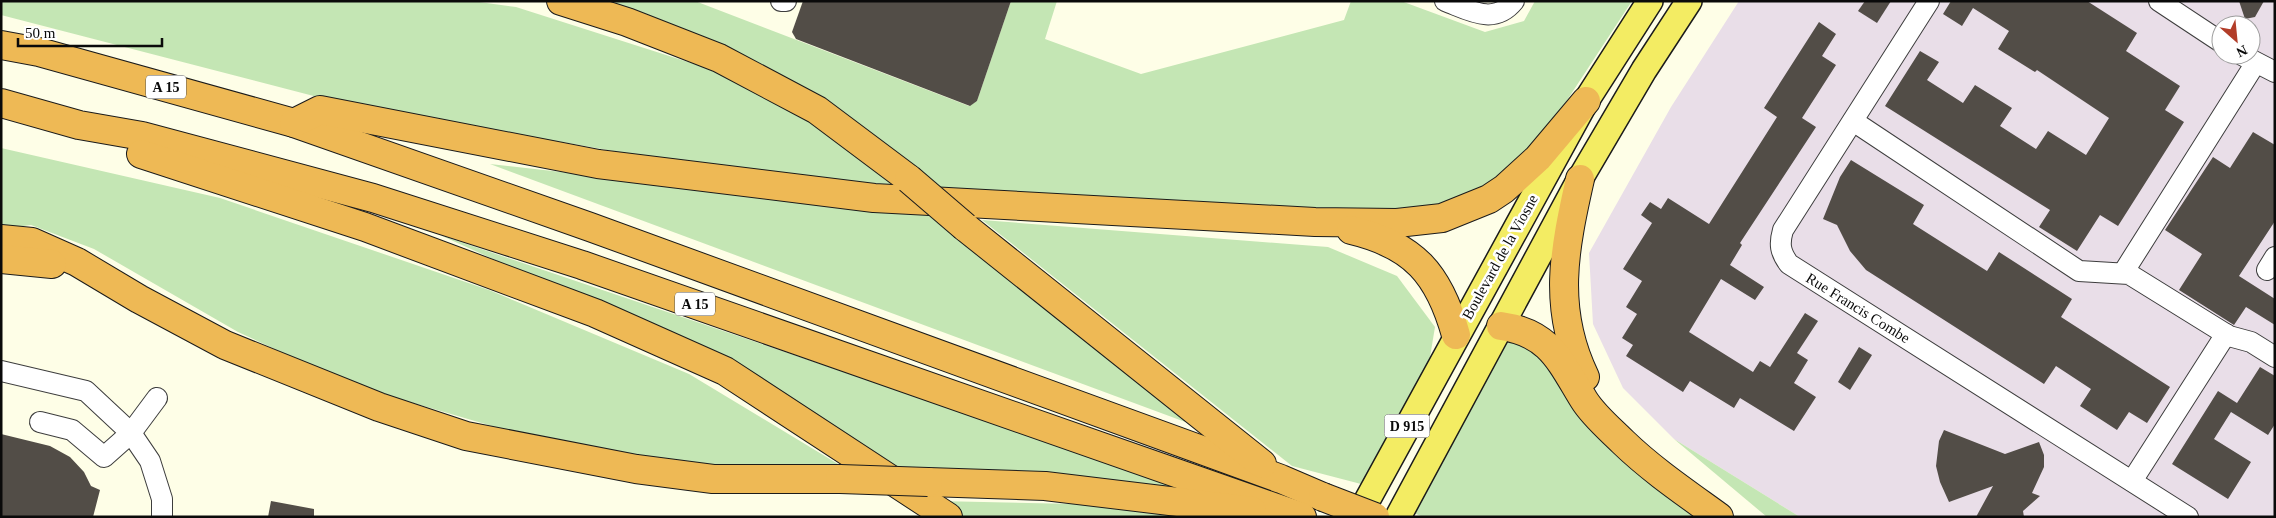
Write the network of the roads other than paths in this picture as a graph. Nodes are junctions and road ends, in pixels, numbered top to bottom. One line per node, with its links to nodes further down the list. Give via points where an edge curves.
1 (561, 1): 36 (highway, bridge, via 627,22 719,58 817,110 909,179)
2 (781, 1): 3 (street)
3 (786, 1)
4 (1445, 1): 5 (street, via 1480,14 1496,16)
5 (1514, 1)
6 (1650, 1): 15 (main road, Boulevard de la Viosne / D 915)
7 (1689, 1): 20 (main road, D 915)
8 (1929, 1): 17 (street, Rue Francis Combe)
9 (2159, 1): 10 (street)
10 (2211, 35)
11 (1, 45): 18 (highway, A 15, via 39,52)
12 (2245, 65): 24 (street)
13 (2261, 65): 14 (street)
14 (2275, 72)
15 (1586, 101): 21 (highway, via 1538,158 1504,189 1472,206 1426,221); 28 (main road, Boulevard de la Viosne / D 915)
16 (7, 104): 19 (highway, A 15)
17 (1852, 121): 24 (street, via 2079,271); 37 (street, Rue Francis Combe, via 1783,230 1780,248 1789,264)
18 (294, 123): 21 (highway, via 320,110 598,164 874,198); 36 (highway, A 15, via 600,230)
19 (79, 125): 39 (highway, via 141,154 365,227 586,310 725,371); 40 (highway, A 15, via 142,136 372,198 582,265)
20 (1580, 179): 26 (main road, D 915); 35 (highway, via 1564,253 1566,319 1576,359)
21 (1315, 222): 28 (highway, via 1358,232 1394,246 1418,261 1443,295)
22 (1, 239): 25 (highway, via 32,242 77,262)
23 (1, 259): 25 (highway, via 48,263)
24 (2123, 273): 27 (street, via 2136,277)
25 (139, 299): 40 (highway, bridge, via 225,345 379,407 466,436 636,469 713,479 840,479 1044,486)
26 (1500, 326): 28 (main road); 32 (main road, D 915); 35 (highway, via 1520,329 1549,347 1585,401)
27 (2226, 334): 29 (street, via 2251,342); 37 (street)
28 (1456, 335): 32 (main road); 41 (main road, Boulevard de la Viosne / D 915)
29 (2275, 356)
30 (1, 371): 34 (street, via 86,391)
31 (157, 398): 34 (street)
32 (1451, 418): 43 (main road, D 915)
33 (40, 422): 34 (street, via 72,430 104,457)
34 (131, 433): 38 (street, via 150,461 162,499)
35 (1624, 443): 44 (highway)
36 (1281, 479): 42 (highway, A 15, bridge)
37 (2132, 481): 45 (street, Rue Francis Combe)
38 (162, 517)
39 (948, 517)
40 (1302, 517)
41 (1358, 517)
42 (1375, 517)
43 (1398, 517)
44 (1719, 517)
45 (2188, 517)

